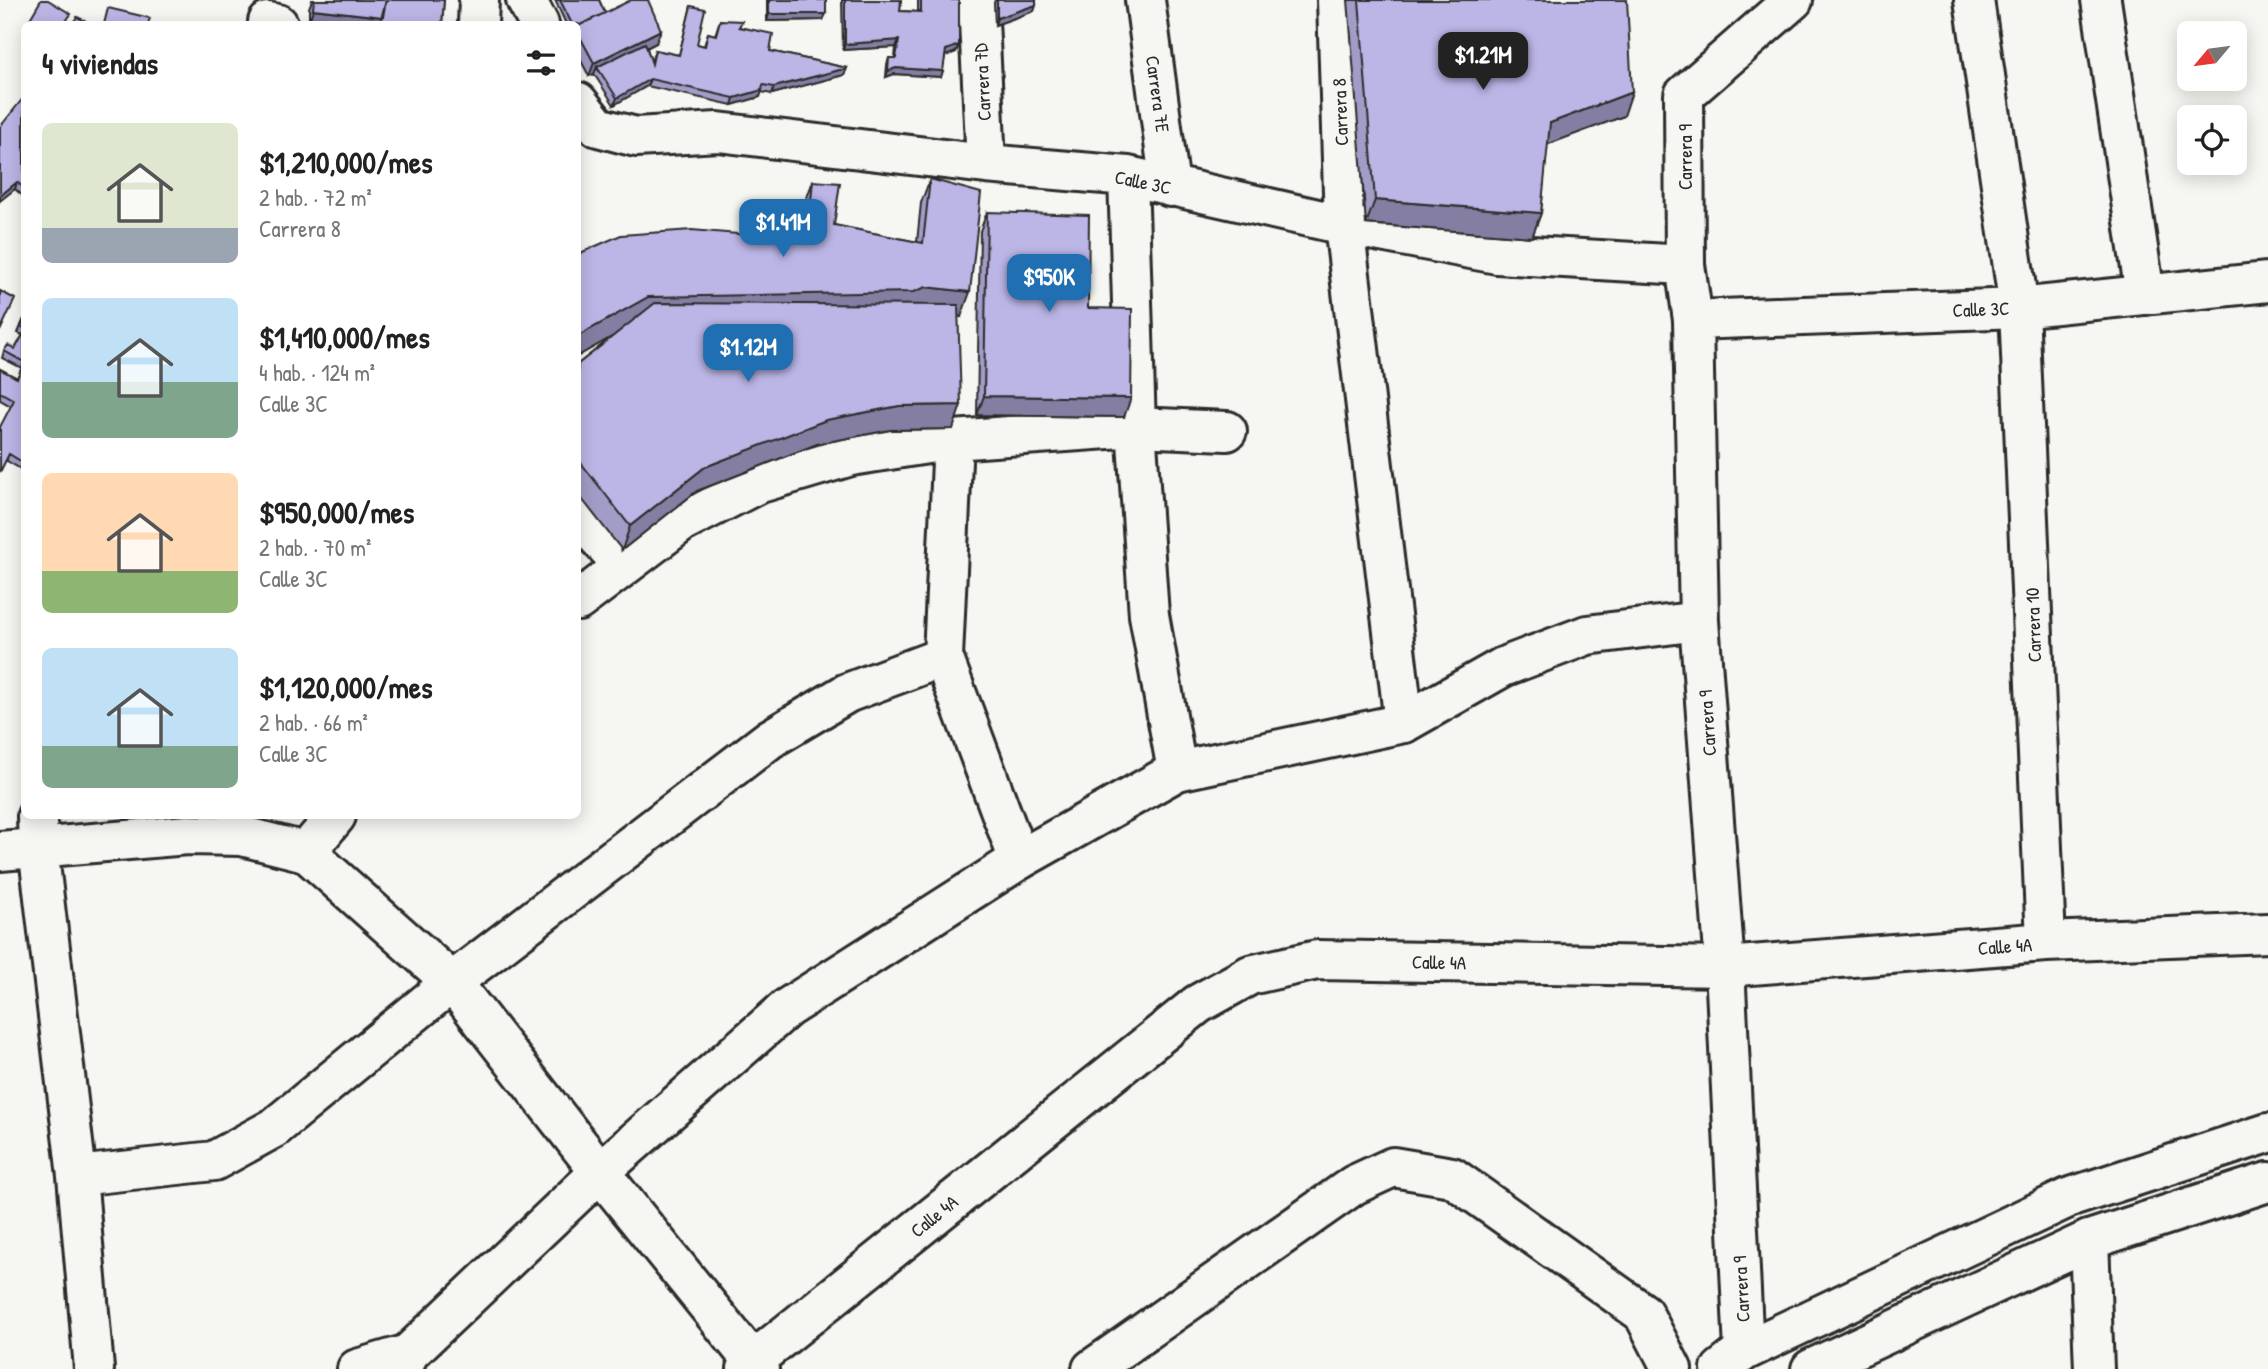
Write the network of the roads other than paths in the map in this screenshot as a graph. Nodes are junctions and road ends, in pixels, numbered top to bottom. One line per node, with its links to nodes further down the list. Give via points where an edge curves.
1 (479, 0): 9 (street)
2 (526, 0): 10 (street)
3 (978, 0): 12 (street, Carrera 7D)
4 (1145, 0): 14 (street, Carrera 7E)
5 (1337, 0): 15 (street, Carrera 8)
6 (1793, 0): 16 (street, Carrera 9, via 1684,95)
7 (1974, 0): 19 (street, Carrera 10)
8 (2101, 0): 18 (street)
9 (478, 21)
10 (537, 21)
11 (588, 114): 12 (street, Calle 3C, via 636,137 718,132)
12 (986, 164): 13 (street, Calle 3C)
13 (1128, 176): 14 (street, Calle 3C); 21 (street)
14 (1170, 187): 15 (street, Calle 3C)
15 (1344, 225): 16 (street, Calle 3C, via 1497,254); 29 (street, Carrera 8)
16 (1685, 265): 20 (street, Carrera 9)
17 (2268, 282): 18 (street, Calle 3C)
18 (2145, 295): 19 (street, Calle 3C)
19 (2019, 308): 20 (street, Calle 3C); 38 (street, Carrera 10)
20 (1693, 320): 27 (street, Carrera 9)
21 (1136, 426): 22 (street); 23 (street); 30 (street, via 1149,615)
22 (1227, 431)
23 (953, 440): 25 (street, via 851,456 757,484 681,523); 28 (street)
24 (581, 519): 25 (street)
25 (623, 565): 26 (street)
26 (581, 599)
27 (1699, 621): 29 (street, via 1587,635 1503,667); 39 (street, Carrera 9)
28 (943, 657): 36 (street); 40 (street, via 847,693 770,739)
29 (1404, 723): 30 (street)
30 (1177, 771): 36 (street)
31 (334, 819): 35 (street)
32 (187, 825): 33 (street); 35 (street)
33 (37, 831): 34 (street); 43 (street)
34 (0, 850)
35 (306, 852): 40 (street)
36 (1019, 860): 42 (street, via 787,1008)
37 (2268, 933): 38 (street, Calle 4A)
38 (2046, 942): 39 (street, Calle 4A)
39 (1726, 967): 46 (street, Carrera 9); 48 (street, Calle 4A, via 1317,960 1250,975 1198,1004)
40 (452, 982): 42 (street); 43 (street, via 274,1128 214,1161)
41 (2268, 1133): 46 (street, via 2068,1198)
42 (600, 1172): 47 (street); 48 (street)
43 (77, 1176): 49 (street)
44 (2268, 1182): 45 (street)
45 (2090, 1240): 53 (street); 54 (street)
46 (1733, 1360)
47 (406, 1362): 50 (street)
48 (753, 1366)
49 (94, 1369)
50 (357, 1369)
51 (1092, 1369): 52 (street, via 1354,1185 1393,1167 1452,1177 1643,1313)
52 (1672, 1369)
53 (1811, 1369)
54 (2094, 1369)

